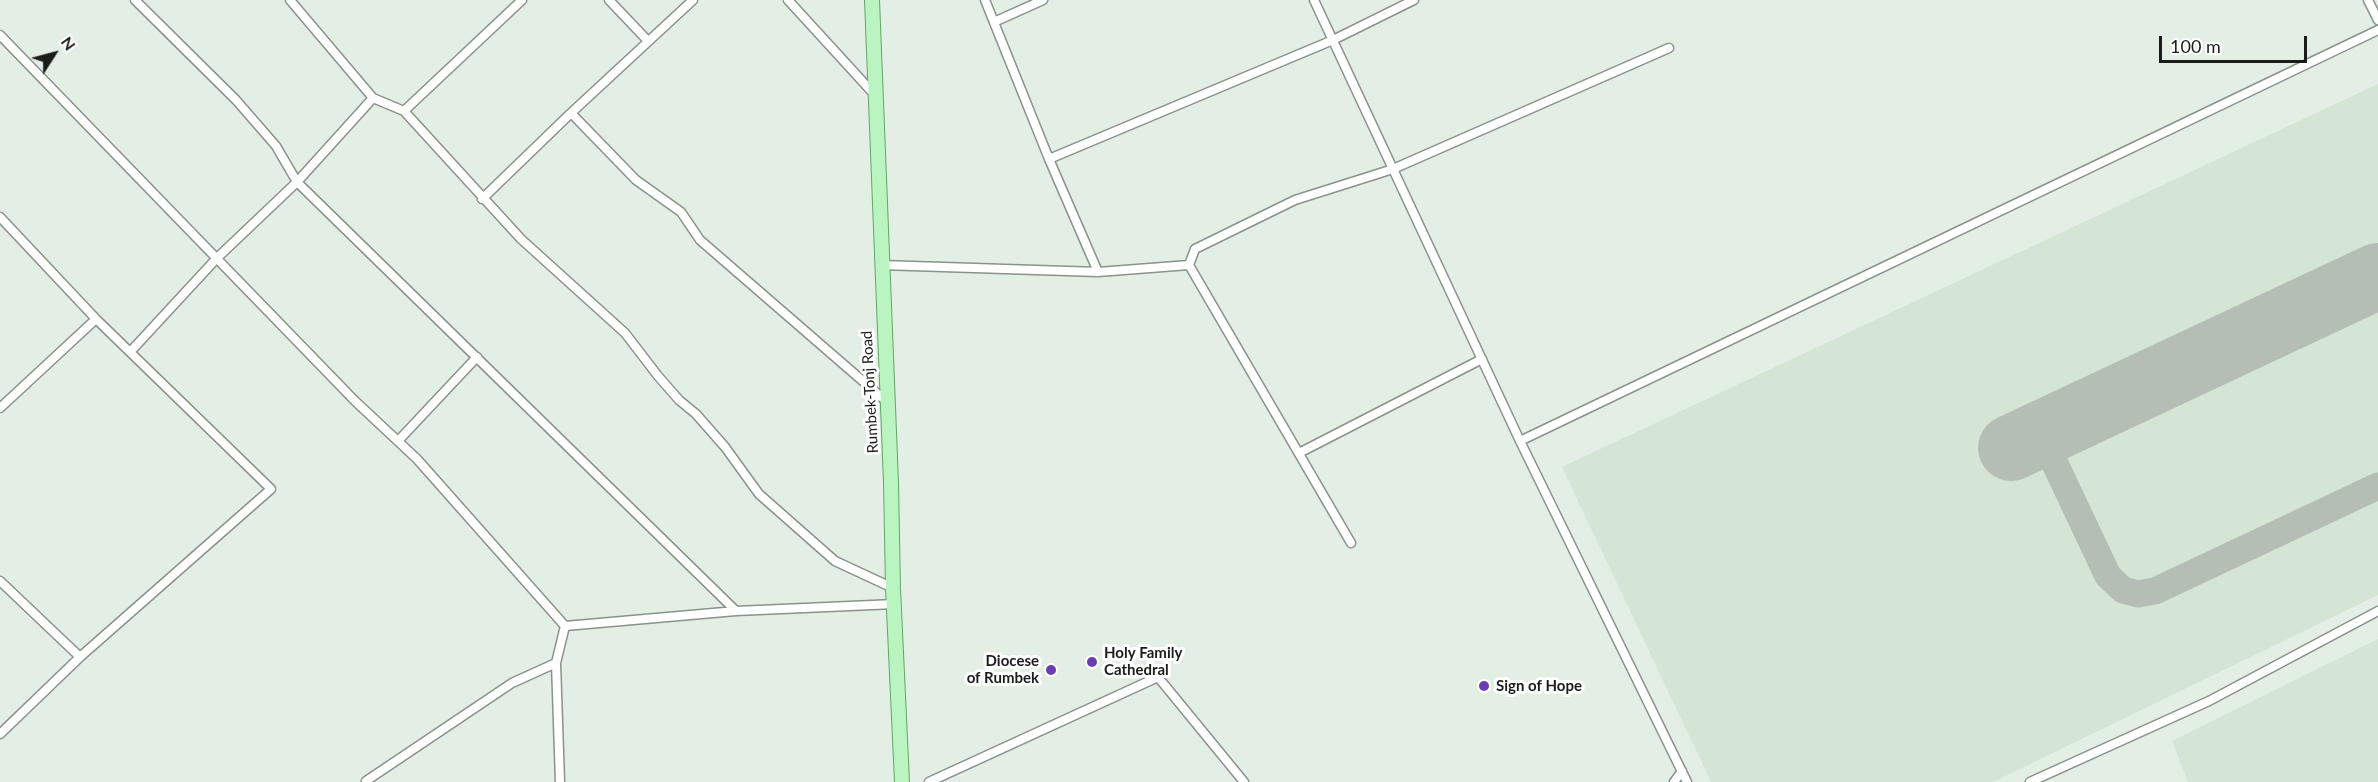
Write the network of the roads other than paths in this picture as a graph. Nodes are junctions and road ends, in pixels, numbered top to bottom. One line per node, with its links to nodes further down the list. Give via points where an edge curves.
1 (135, 0): 26 (street, via 236,100 276,146)
2 (290, 0): 21 (street)
3 (522, 0): 22 (street)
4 (609, 0): 18 (street)
5 (693, 0): 18 (street)
6 (788, 0): 20 (street)
7 (872, 0): 20 (main road, Rumbek-Tonj Road)
8 (985, 0): 14 (street)
9 (1043, 0): 14 (street)
10 (1314, 0): 17 (street)
11 (1414, 0): 17 (street)
12 (2368, 0): 13 (street)
13 (2378, 20)
14 (994, 22): 24 (street)
15 (2378, 30): 40 (street)
16 (0, 35): 29 (street)
17 (1333, 40): 24 (street); 25 (street)
18 (648, 41): 23 (street)
19 (1669, 48): 25 (street)
20 (874, 94): 30 (main road, Rumbek-Tonj Road)
21 (374, 98): 22 (street); 26 (street)
22 (404, 111): 27 (street)
23 (571, 113): 27 (street); 37 (street, via 636,180 681,212 700,240)
24 (1049, 159): 32 (street)
25 (1393, 169): 31 (street, via 1295,200 1195,249); 36 (street)
26 (297, 182): 29 (street); 35 (street)
27 (482, 199): 44 (street, via 625,333 679,400 725,447 759,494 835,561)
28 (0, 217): 33 (street)
29 (217, 258): 34 (street); 39 (street)
30 (881, 265): 32 (street); 37 (main road, Rumbek-Tonj Road)
31 (1189, 266): 32 (street); 41 (street)
32 (1098, 272)
33 (96, 319): 34 (street); 38 (street)
34 (131, 351): 49 (street, via 271,489)
35 (477, 357): 39 (street); 46 (street)
36 (1482, 359): 40 (street); 41 (street)
37 (887, 402): 44 (main road, Rumbek-Tonj Road)
38 (0, 408)
39 (398, 441): 48 (street)
40 (1520, 441): 52 (street)
41 (1299, 453): 42 (street)
42 (1352, 543)
43 (0, 581): 49 (street)
44 (893, 588): 45 (main road, Rumbek-Tonj Road)
45 (895, 604): 46 (street); 56 (main road, Rumbek-Tonj Road)
46 (736, 611): 48 (street)
47 (2378, 611): 54 (street, via 2209,702)
48 (565, 626): 50 (street)
49 (80, 657): 51 (street)
50 (556, 663): 53 (street, via 512,683); 55 (street)
51 (0, 734)
52 (1682, 771): 59 (street); 60 (street)
53 (366, 781)
54 (2034, 781)
55 (560, 782)
56 (902, 782)
57 (930, 782): 58 (street, via 1158,677)
58 (1244, 782)
59 (1674, 782)
60 (1688, 782)

